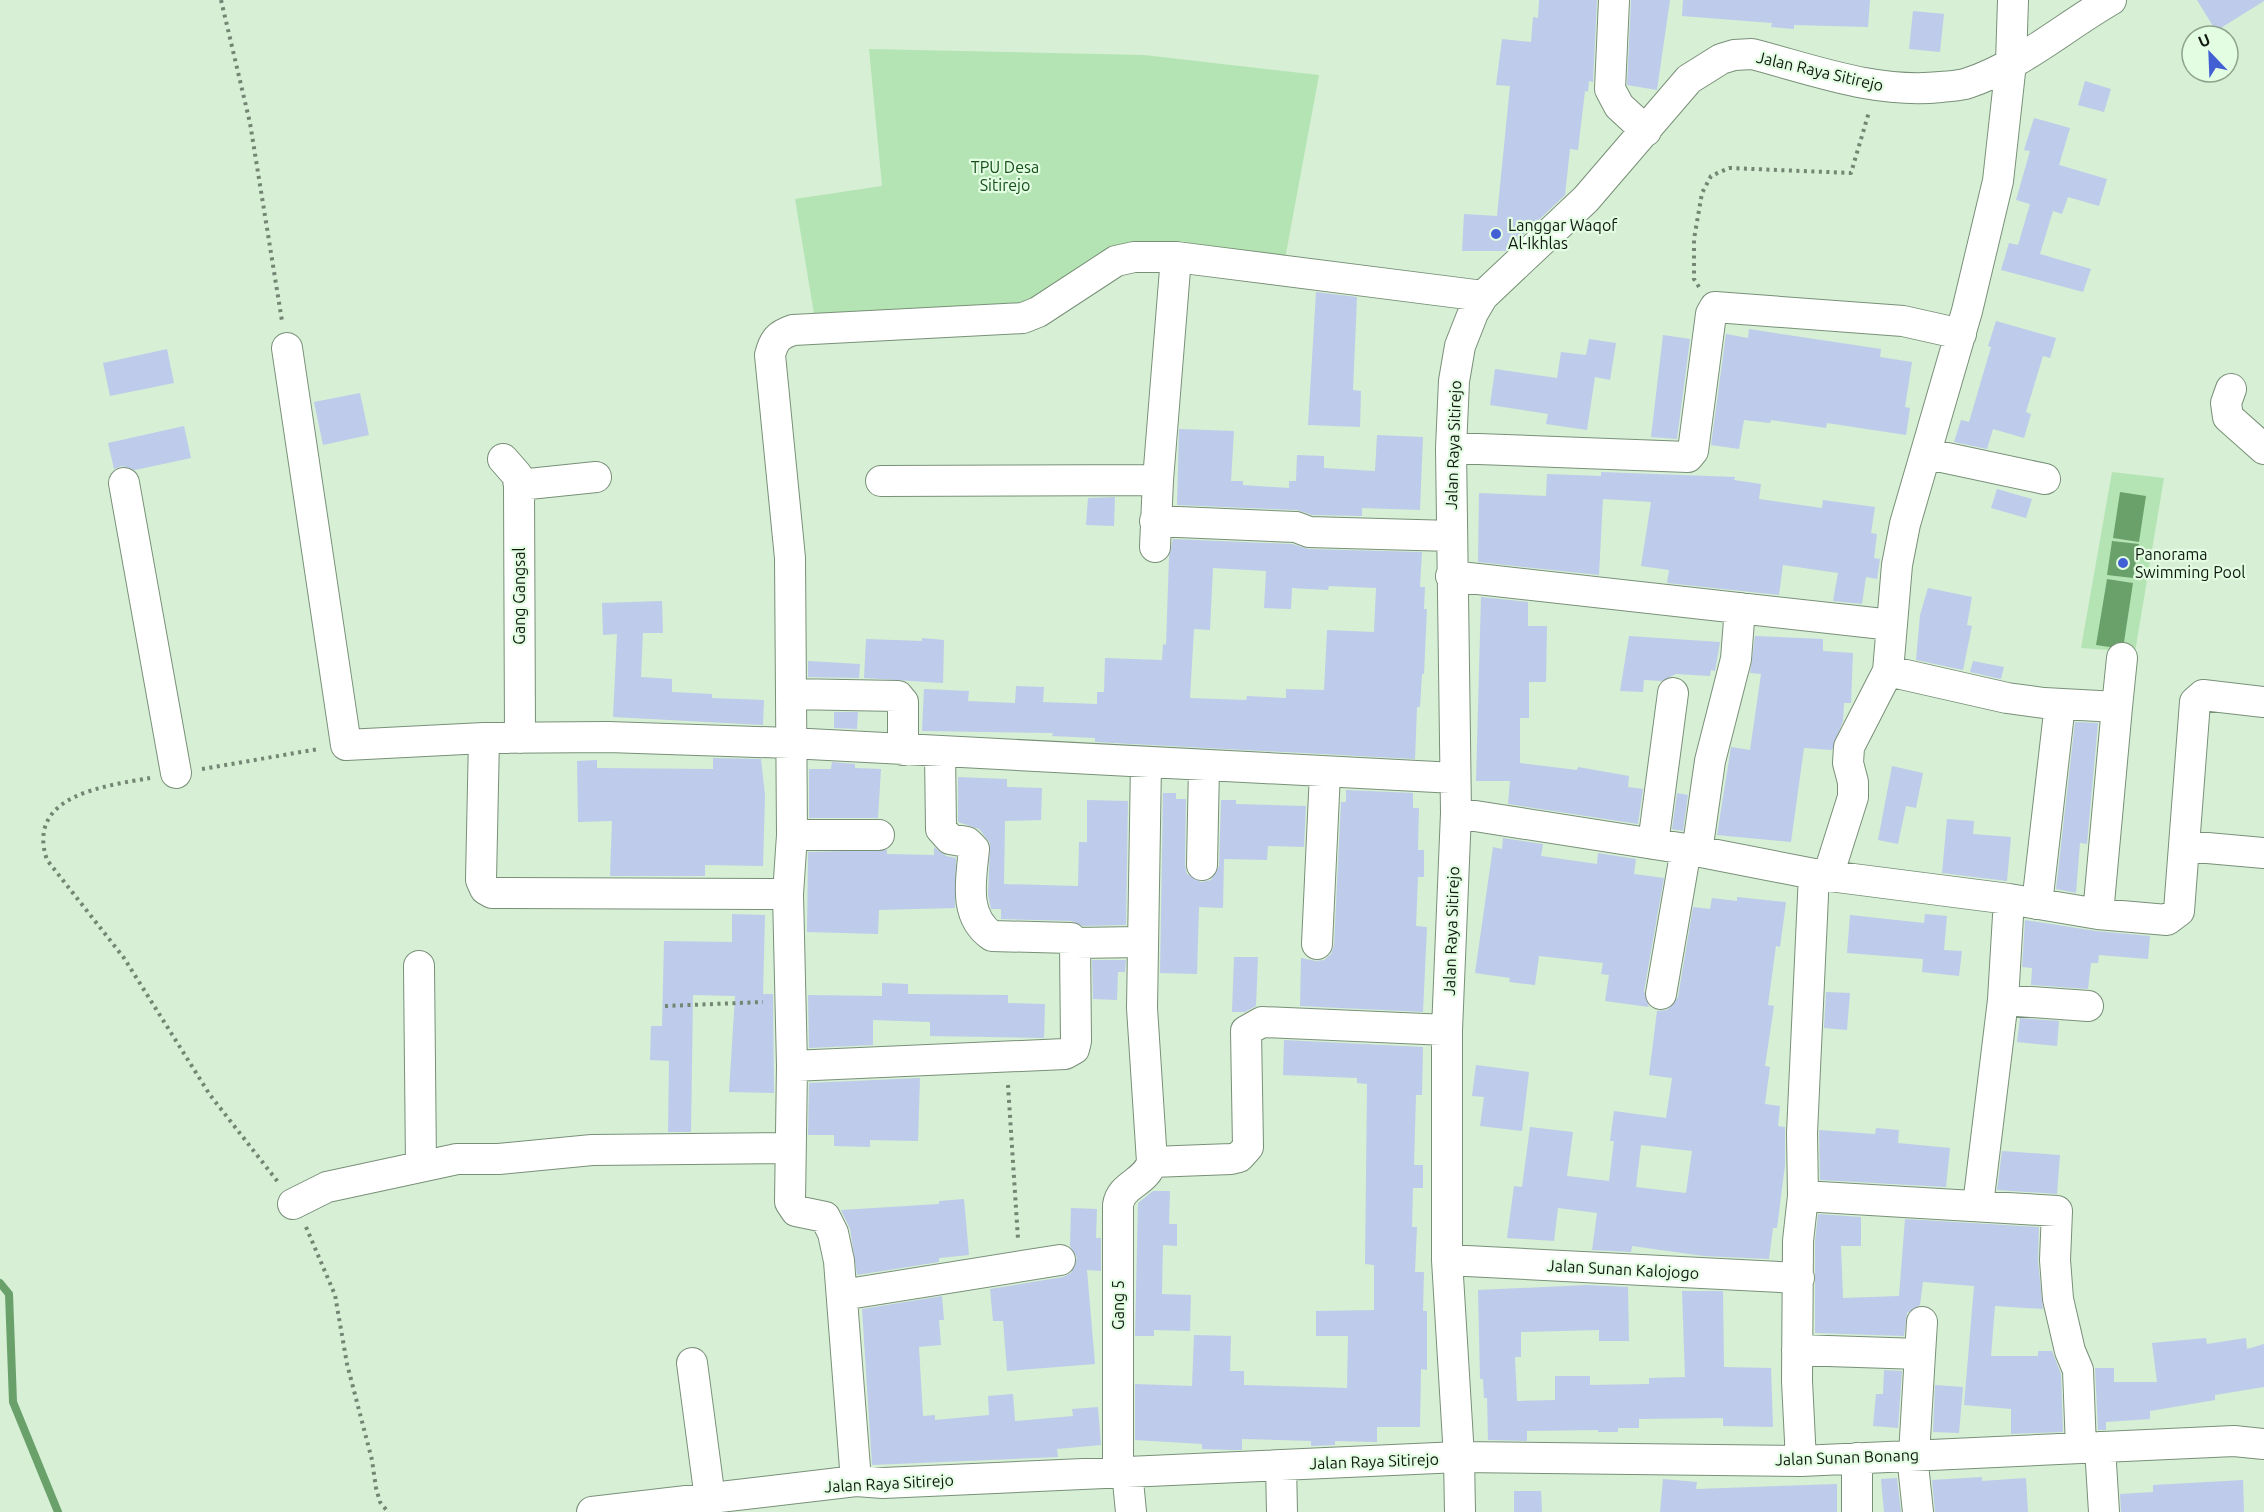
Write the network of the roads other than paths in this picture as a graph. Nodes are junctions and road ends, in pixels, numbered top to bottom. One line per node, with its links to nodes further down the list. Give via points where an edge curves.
1 (1614, 0): 5 (street, via 1610,89 1619,106)
2 (2013, 0): 4 (street)
3 (2111, 0): 4 (street, Jalan Raya Sitirejo)
4 (2011, 63): 5 (street, Jalan Raya Sitirejo, via 1967,84 1928,88 1867,85 1752,54 1734,55 1689,79); 8 (street, via 1998,182)
5 (1646, 131): 7 (street, Jalan Raya Sitirejo, via 1586,199)
6 (1176, 257): 7 (street); 17 (street); 28 (street, via 1116,261 1023,318 793,330 780,334 770,355 790,558)
7 (1483, 296): 11 (street, Jalan Raya Sitirejo, via 1460,346)
8 (1961, 334): 11 (street, via 1903,321 1713,308 1693,451 1688,457); 13 (street)
9 (287, 348): 32 (street, via 346,745)
10 (2231, 389): 12 (street, via 2226,403 2228,417)
11 (1451, 448): 21 (street, Jalan Raya Sitirejo)
12 (2264, 449)
13 (1928, 454): 16 (street); 24 (street, via 1901,545)
14 (503, 459): 20 (street, via 517,475)
15 (596, 477): 20 (street)
16 (2045, 478)
17 (1158, 480): 18 (street); 21 (street, via 1155,534 1296,527 1309,532)
18 (881, 481)
19 (124, 483): 39 (street)
20 (519, 485): 33 (street, Gang Gangsal)
21 (1452, 536): 22 (street, Jalan Raya Sitirejo)
22 (1451, 576): 23 (street); 41 (street, Jalan Raya Sitirejo)
23 (1740, 608): 24 (street); 47 (street, via 1736,659)
24 (1892, 625): 26 (street)
25 (2122, 658): 31 (street)
26 (1888, 670): 30 (street, via 1967,690); 50 (street, via 1849,747 1853,797)
27 (1673, 693): 45 (street)
28 (791, 694): 34 (street); 35 (street, via 898,696)
29 (2264, 702): 46 (street, via 2203,695 2195,702)
30 (2060, 704): 31 (street); 52 (street)
31 (2117, 707): 53 (street)
32 (484, 738): 33 (street); 51 (street, via 481,880 492,893)
33 (520, 738): 34 (street, via 608,736)
34 (790, 743): 35 (street); 43 (street)
35 (903, 750): 36 (street)
36 (940, 752): 37 (street); 55 (street, via 941,829 950,839 967,842 974,849 971,906 977,923 992,936 1071,938)
37 (1146, 763): 38 (street); 54 (street)
38 (1204, 765): 40 (street); 49 (street)
39 (176, 773)
40 (1324, 773): 41 (street); 56 (street)
41 (1455, 778): 42 (street, Jalan Raya Sitirejo)
42 (1456, 813): 45 (street); 61 (street, Jalan Raya Sitirejo)
43 (792, 835): 44 (street); 51 (street)
44 (879, 835)
45 (1653, 844): 47 (street)
46 (2185, 846): 48 (street); 53 (street, via 2179,911 2175,916 2167,920)
47 (1691, 850): 50 (street); 58 (street)
48 (2264, 853)
49 (1202, 865)
50 (1821, 875): 52 (street); 66 (street, via 1802,1133)
51 (788, 894): 62 (street)
52 (2023, 902): 53 (street); 59 (street)
53 (2098, 914)
54 (1142, 942): 55 (street); 64 (street, via 1142,1008)
55 (1076, 943): 62 (street, via 1076,1041 1074,1049 1065,1054)
56 (1317, 944)
57 (419, 966): 65 (street)
58 (1661, 994)
59 (2003, 1000): 60 (street); 68 (street)
60 (2088, 1006)
61 (1447, 1030): 64 (street, via 1262,1022 1254,1025 1246,1031 1245,1153 1231,1159); 70 (street, Jalan Raya Sitirejo)
62 (792, 1066): 63 (street)
63 (789, 1148): 65 (street, via 592,1150 457,1159); 72 (street, via 790,1202 796,1211 820,1214 828,1222 839,1261)
64 (1152, 1157): 84 (street, Gang 5, via 1143,1179 1124,1190 1118,1205)
65 (422, 1166): 67 (street, via 327,1187)
66 (1803, 1196): 68 (street); 71 (street)
67 (293, 1204)
68 (1978, 1205): 78 (street, via 2057,1211 2058,1299 2078,1370)
69 (1060, 1260): 72 (street)
70 (1448, 1260): 71 (street, Jalan Sunan Kalojogo); 80 (street, Jalan Raya Sitirejo)
71 (1799, 1278): 74 (street)
72 (842, 1295): 85 (street)
73 (1922, 1322): 75 (street)
74 (1797, 1350): 75 (street); 82 (street)
75 (1920, 1354): 79 (street)
76 (692, 1363): 86 (street)
77 (2264, 1444): 78 (street, Jalan Sunan Bonang, via 2234,1441)
78 (2091, 1448): 79 (street, Jalan Sunan Bonang); 93 (street)
79 (1913, 1455): 81 (street, Jalan Sunan Bonang); 92 (street)
80 (1459, 1457): 82 (street, Jalan Sunan Bonang); 83 (street, Jalan Raya Sitirejo); 90 (street)
81 (1857, 1458): 82 (street, Jalan Sunan Bonang); 91 (street)
82 (1800, 1461)
83 (1281, 1465): 84 (street, Jalan Raya Sitirejo); 89 (street)
84 (1122, 1471): 85 (street, Jalan Raya Sitirejo, via 883,1483); 88 (street, Gang 5)
85 (856, 1481): 86 (street, Jalan Raya Sitirejo)
86 (710, 1499): 87 (street, Jalan Raya Sitirejo)
87 (592, 1512)
88 (1131, 1512)
89 (1282, 1512)
90 (1460, 1512)
91 (1857, 1512)
92 (1918, 1512)
93 (2104, 1512)

